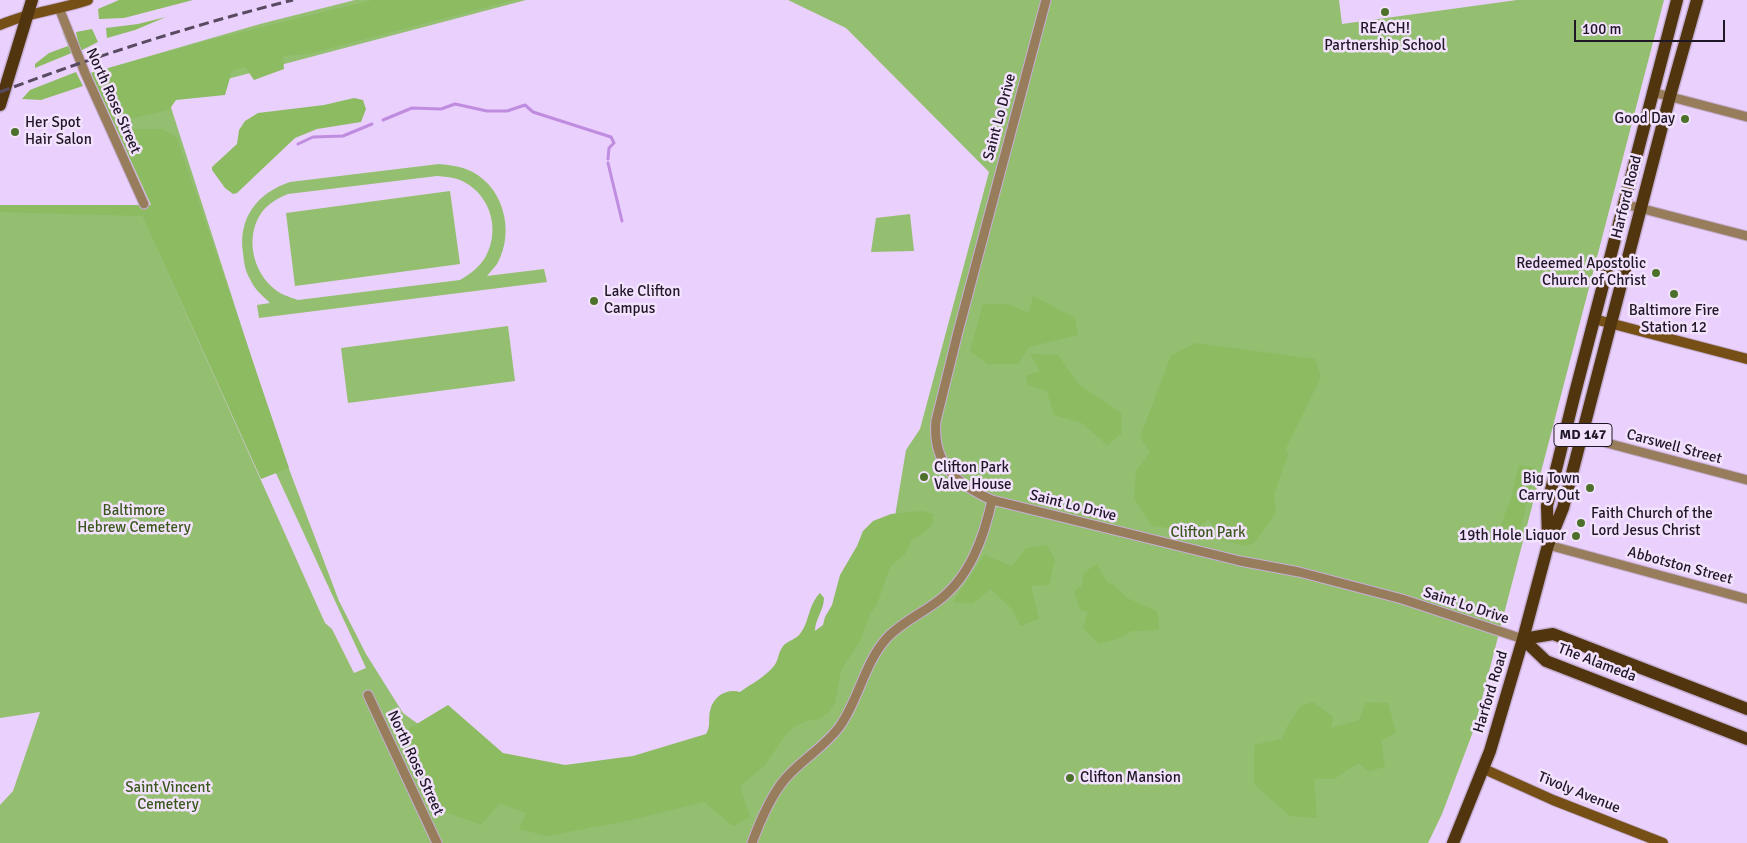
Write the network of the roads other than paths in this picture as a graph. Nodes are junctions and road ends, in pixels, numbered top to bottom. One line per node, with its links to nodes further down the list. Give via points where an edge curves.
1 (32, 0): 7 (main road)
2 (88, 0): 6 (street)
3 (1046, 0): 23 (street, Saint Lo Drive, via 936,420 938,452 948,469 965,486)
4 (1677, 0): 9 (main road, Harford Road / MD 147)
5 (1697, 0): 10 (main road, Harford Road / MD 147)
6 (59, 8): 7 (street); 13 (street, North Rose Street)
7 (28, 14): 8 (street); 11 (main road)
8 (0, 25)
9 (1652, 92): 10 (street); 14 (main road, Harford Road / MD 147)
10 (1670, 96): 12 (street); 15 (main road, Harford Road / MD 147)
11 (0, 105)
12 (1747, 117)
13 (144, 204)
14 (1624, 204): 15 (street); 17 (main road, Harford Road / MD 147)
15 (1641, 208): 16 (street); 18 (main road, Harford Road / MD 147)
16 (1747, 236)
17 (1594, 319): 18 (street); 20 (main road, Harford Road / MD 147)
18 (1611, 323): 19 (street); 21 (main road, Harford Road / MD 147)
19 (1747, 359)
20 (1565, 432): 21 (street, Carswell Street); 24 (main road, Harford Road / MD 147, via 1547,506)
21 (1583, 436): 22 (street, Carswell Street); 24 (main road, Harford Road / MD 147, via 1563,508)
22 (1747, 480)
23 (992, 500): 26 (street, Saint Lo Drive, via 1318,577 1402,599); 32 (street, via 979,544 960,579 944,596 886,639 868,669 846,718 786,778 769,805)
24 (1548, 545): 25 (street, Abbotston Street); 26 (main road, Harford Road / MD 147)
25 (1747, 598)
26 (1523, 639): 28 (main road, The Alameda, via 1553,634); 29 (main road, The Alameda, via 1546,661); 30 (main road, Harford Road / MD 147)
27 (368, 695): 31 (street, North Rose Street)
28 (1747, 709)
29 (1747, 739)
30 (1484, 769): 33 (main road, Harford Road / MD 147); 34 (street, Tivoly Avenue)
31 (437, 843)
32 (752, 843)
33 (1453, 843)
34 (1663, 843)

